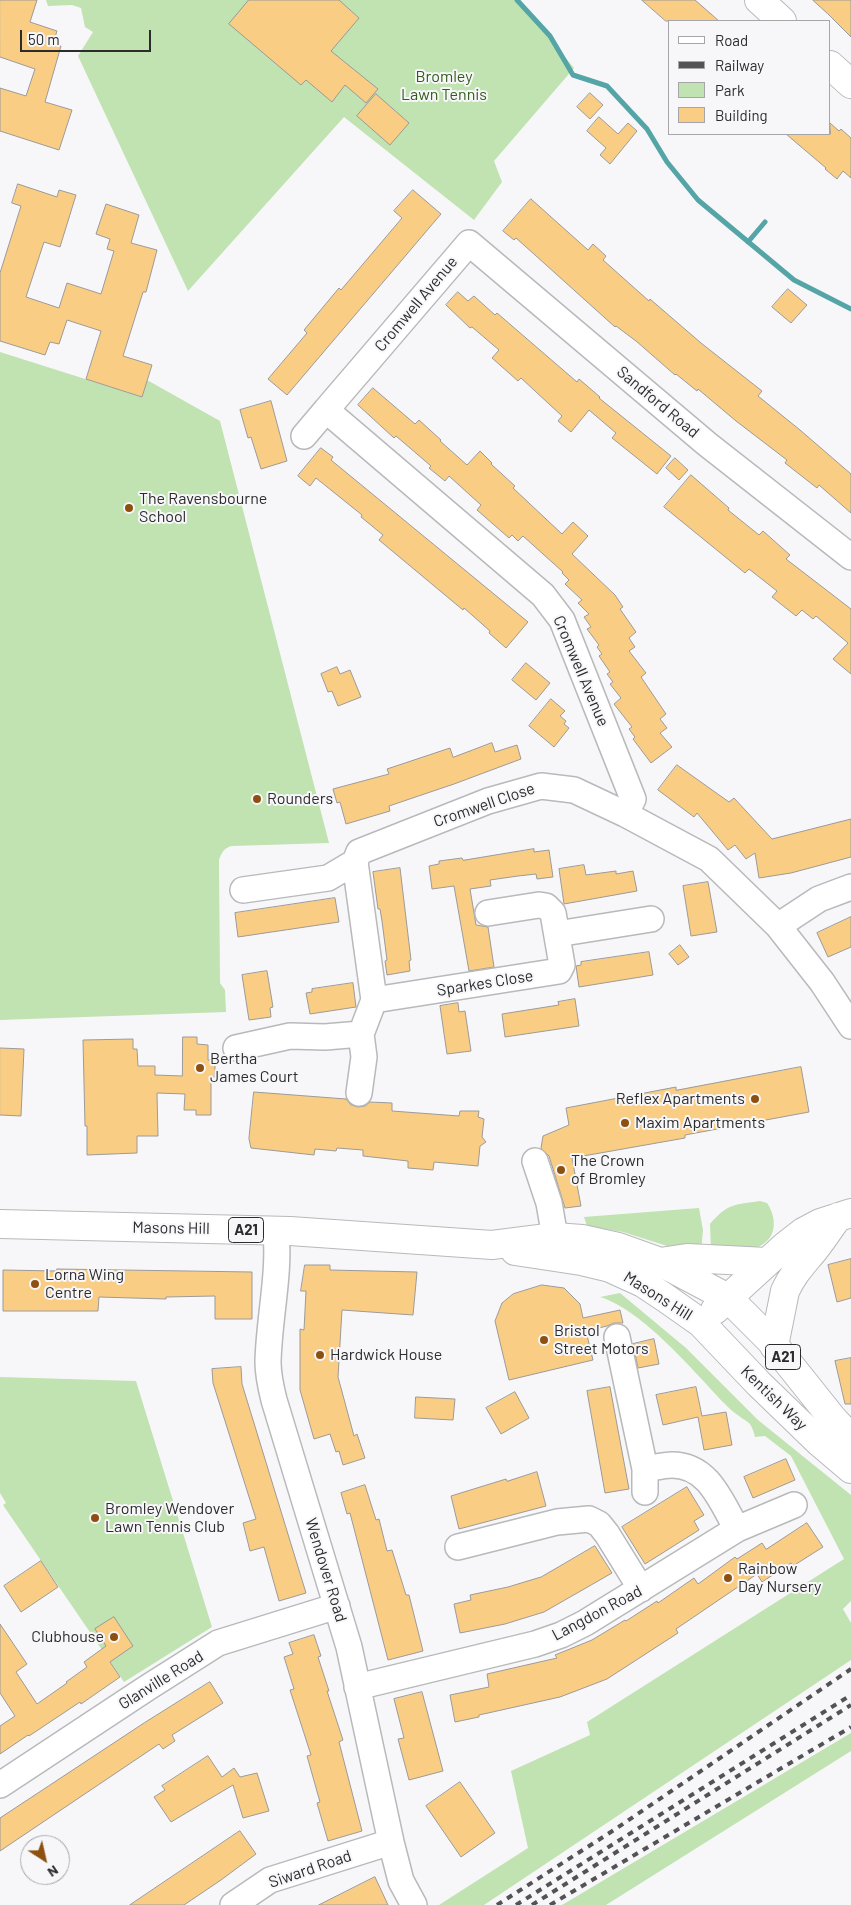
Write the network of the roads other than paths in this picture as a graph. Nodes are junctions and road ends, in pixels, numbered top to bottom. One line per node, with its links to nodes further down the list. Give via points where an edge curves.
1 (759, 0): 2 (main road)
2 (781, 20)
3 (831, 66): 4 (main road)
4 (851, 84)
5 (469, 243): 6 (street, Cromwell Avenue); 8 (street, Sandford Road, via 707,444)
6 (326, 410): 7 (street); 9 (street, Cromwell Avenue, via 543,595 562,620 633,799)
7 (304, 436)
8 (851, 557)
9 (625, 814): 10 (street, Cromwell Close, via 574,790 541,786 488,801); 15 (street, via 709,859)
10 (363, 854): 12 (street, Cromwell Close, via 328,878); 17 (street)
11 (851, 887): 15 (street, via 819,899)
12 (243, 890)
13 (488, 913): 16 (street, Sparkes Close, via 546,906 553,913)
14 (651, 919): 16 (street)
15 (778, 926): 18 (street, via 822,982)
16 (557, 934): 17 (street, Sparkes Close, via 562,965 559,970)
17 (374, 1000): 19 (street)
18 (851, 1026)
19 (361, 1034): 20 (street, via 290,1036); 21 (street, via 364,1057)
20 (236, 1048)
21 (360, 1093)
22 (534, 1161): 26 (street, via 549,1203)
23 (845, 1215): 29 (main road, Masons Hill, via 803,1232); 33 (main road, via 794,1271 788,1282)
24 (0, 1224): 25 (main road, Masons Hill / A21)
25 (276, 1231): 27 (main road, Masons Hill / A21); 39 (street, Wendover Road, via 269,1375)
26 (555, 1237): 27 (main road, Masons Hill / A21); 28 (main road, Masons Hill / A21, via 582,1238)
27 (492, 1245): 31 (main road, Masons Hill / A21, via 610,1268 643,1283)
28 (660, 1262): 29 (main road, via 687,1258); 30 (main road, Masons Hill / A21)
29 (767, 1262): 30 (main road, Masons Hill)
30 (728, 1298): 31 (main road, Masons Hill); 33 (main road, Kentish Way / A21)
31 (701, 1323): 34 (main road, Kentish Way / A21, via 740,1366)
32 (617, 1337): 36 (street, via 638,1386 645,1480 672,1465 702,1474 712,1485)
33 (774, 1346): 34 (main road, Kentish Way / A21)
34 (843, 1446)
35 (794, 1504): 36 (street, Langdon Road)
36 (737, 1529): 38 (street, Langdon Road)
37 (458, 1547): 38 (street, via 557,1522 589,1519 599,1524 607,1534)
38 (641, 1590): 40 (street, Langdon Road, via 585,1623 535,1644)
39 (337, 1606): 40 (street, Wendover Road); 41 (street, Glanville Road, via 218,1643)
40 (357, 1687): 42 (street, Wendover Road)
41 (0, 1785)
42 (391, 1842): 43 (street, Siward Road, via 270,1880); 44 (street, Wendover Road, via 401,1881)
43 (233, 1905)
44 (414, 1905)

